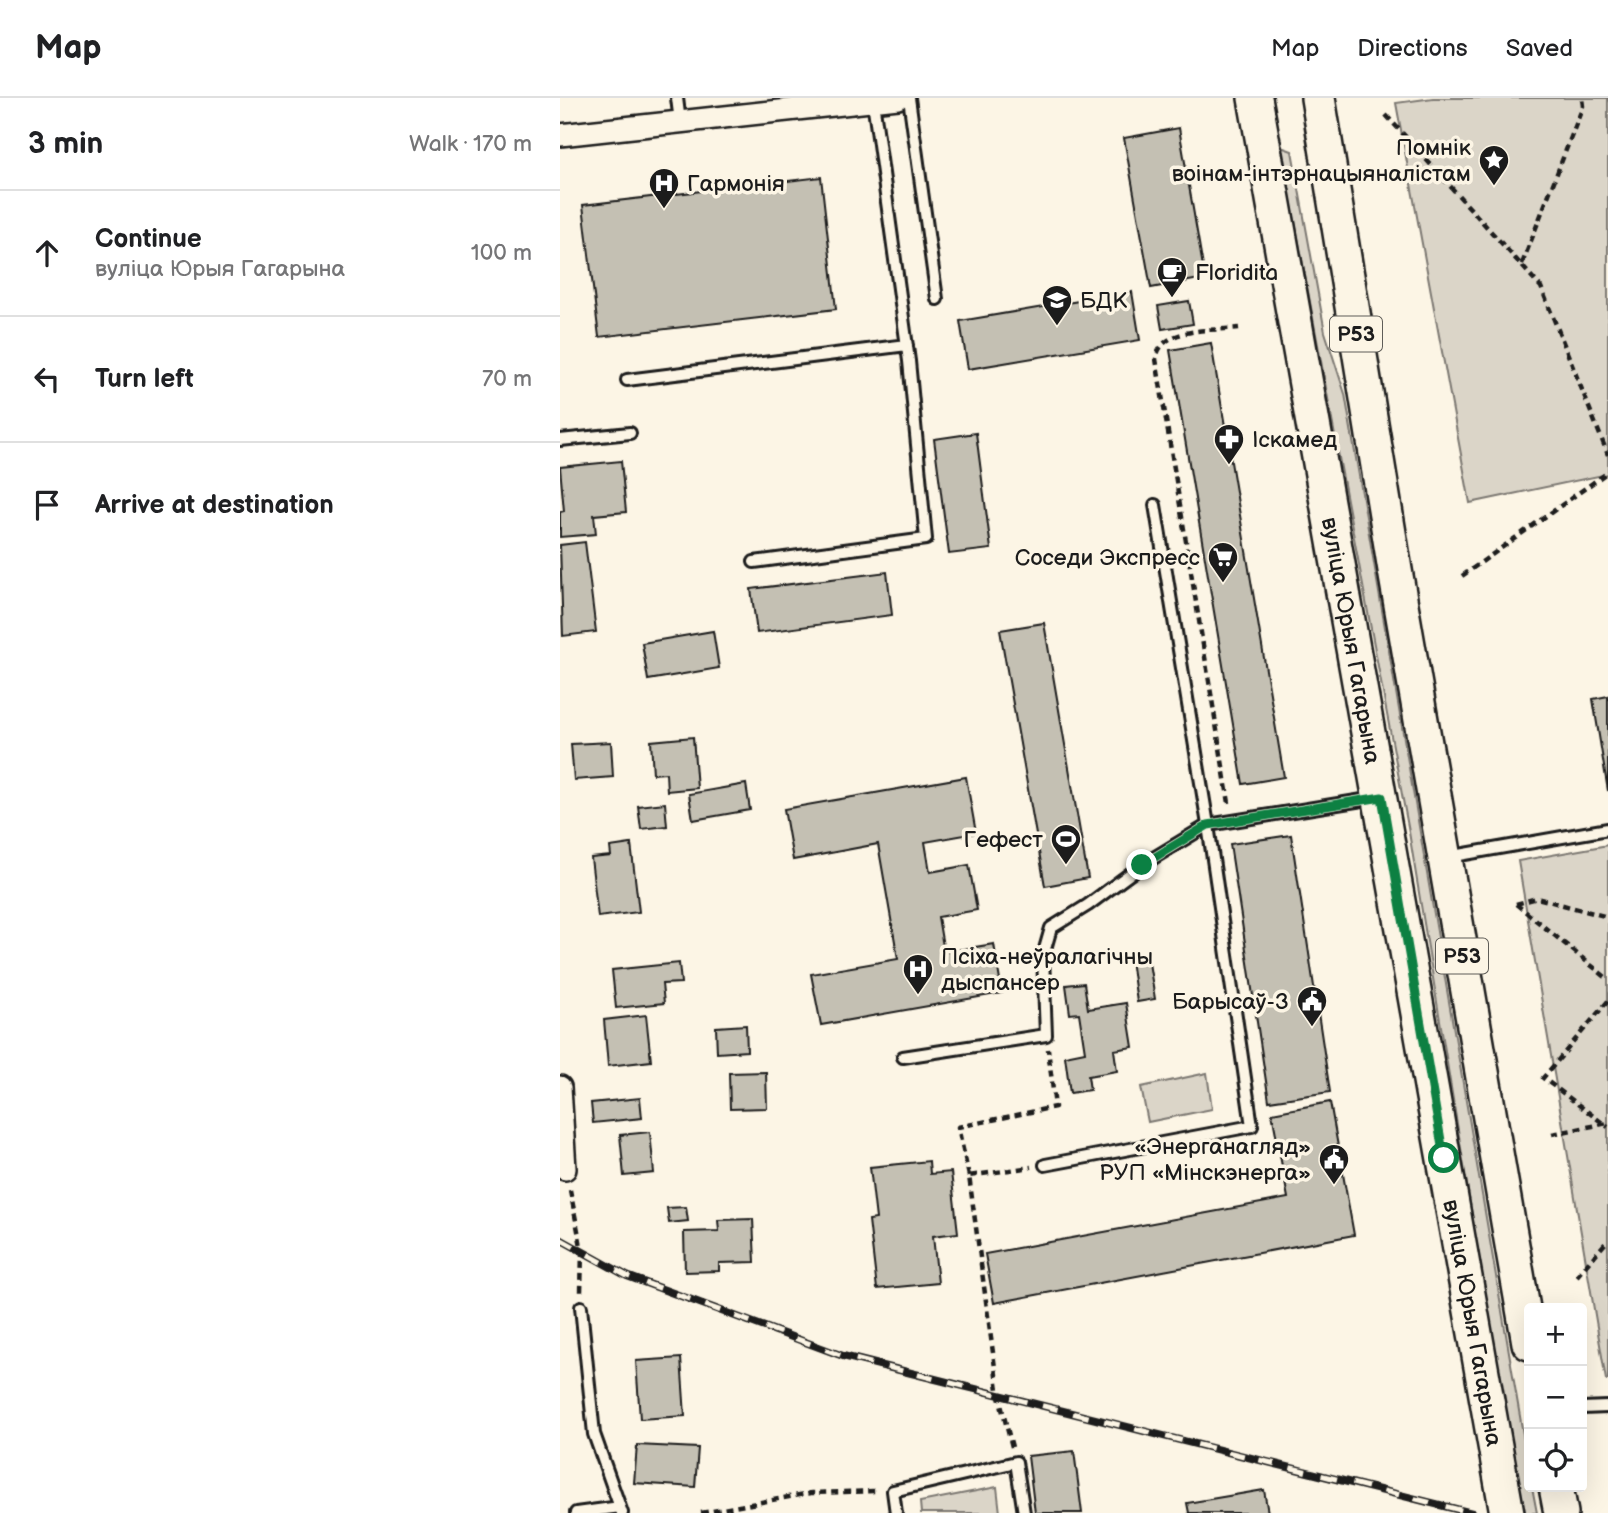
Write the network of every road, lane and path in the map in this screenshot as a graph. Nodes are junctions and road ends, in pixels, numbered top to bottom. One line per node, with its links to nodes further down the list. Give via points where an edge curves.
1 (677, 98): 9 (lane)
2 (898, 98): 7 (street)
3 (909, 98): 12 (lane)
4 (1255, 98): 23 (main road, вуліца Юрыя Гагарына / Р53)
5 (1318, 98): 27 (main road, Р53)
6 (1582, 98): 11 (path, via 1583,106)
7 (873, 101): 9 (street); 14 (lane)
8 (1386, 115): 11 (path)
9 (680, 122): 10 (street)
10 (560, 135)
11 (1522, 265): 18 (path, via 1541,286)
12 (937, 299)
13 (1239, 328): 24 (path, via 1169,337 1158,347 1156,359 1227,803)
14 (907, 345): 15 (lane); 21 (lane, via 926,539)
15 (627, 380)
16 (630, 433): 17 (lane)
17 (560, 440)
18 (1608, 455)
19 (1608, 472): 22 (path)
20 (1155, 505): 25 (lane)
21 (754, 562)
22 (1462, 576)
23 (1382, 797): 25 (lane); 53 (main road, вуліца Юрыя Гагарына / Р53)
24 (1240, 801)
25 (1208, 825): 31 (lane, via 1051,928 1043,956); 36 (lane, via 1252,1126)
26 (1608, 829): 27 (lane)
27 (1445, 858): 42 (main road, Р53)
28 (1608, 917): 29 (path, via 1537,898 1516,904)
29 (1608, 979)
30 (1608, 1001): 34 (path, via 1543,1078)
31 (1046, 1035): 32 (lane); 38 (path, via 1055,1107 958,1127)
32 (902, 1057)
33 (560, 1087): 37 (street)
34 (1607, 1124): 35 (path)
35 (1552, 1134)
36 (1045, 1165): 38 (path)
37 (565, 1169): 41 (path, via 582,1251)
38 (969, 1176): 45 (path, via 999,1397)
39 (1608, 1240): 40 (path)
40 (1577, 1276)
41 (581, 1307): 48 (lane, via 594,1434)
42 (1524, 1314)
43 (1608, 1407): 44 (lane)
44 (1587, 1408)
45 (1016, 1462): 46 (lane); 52 (lane)
46 (893, 1491): 50 (path, via 811,1493); 51 (lane)
47 (1557, 1492): 54 (main road)
48 (621, 1510): 49 (lane)
49 (576, 1513)
50 (701, 1513)
51 (896, 1513)
52 (1024, 1513)
53 (1507, 1513)
54 (1561, 1513)

